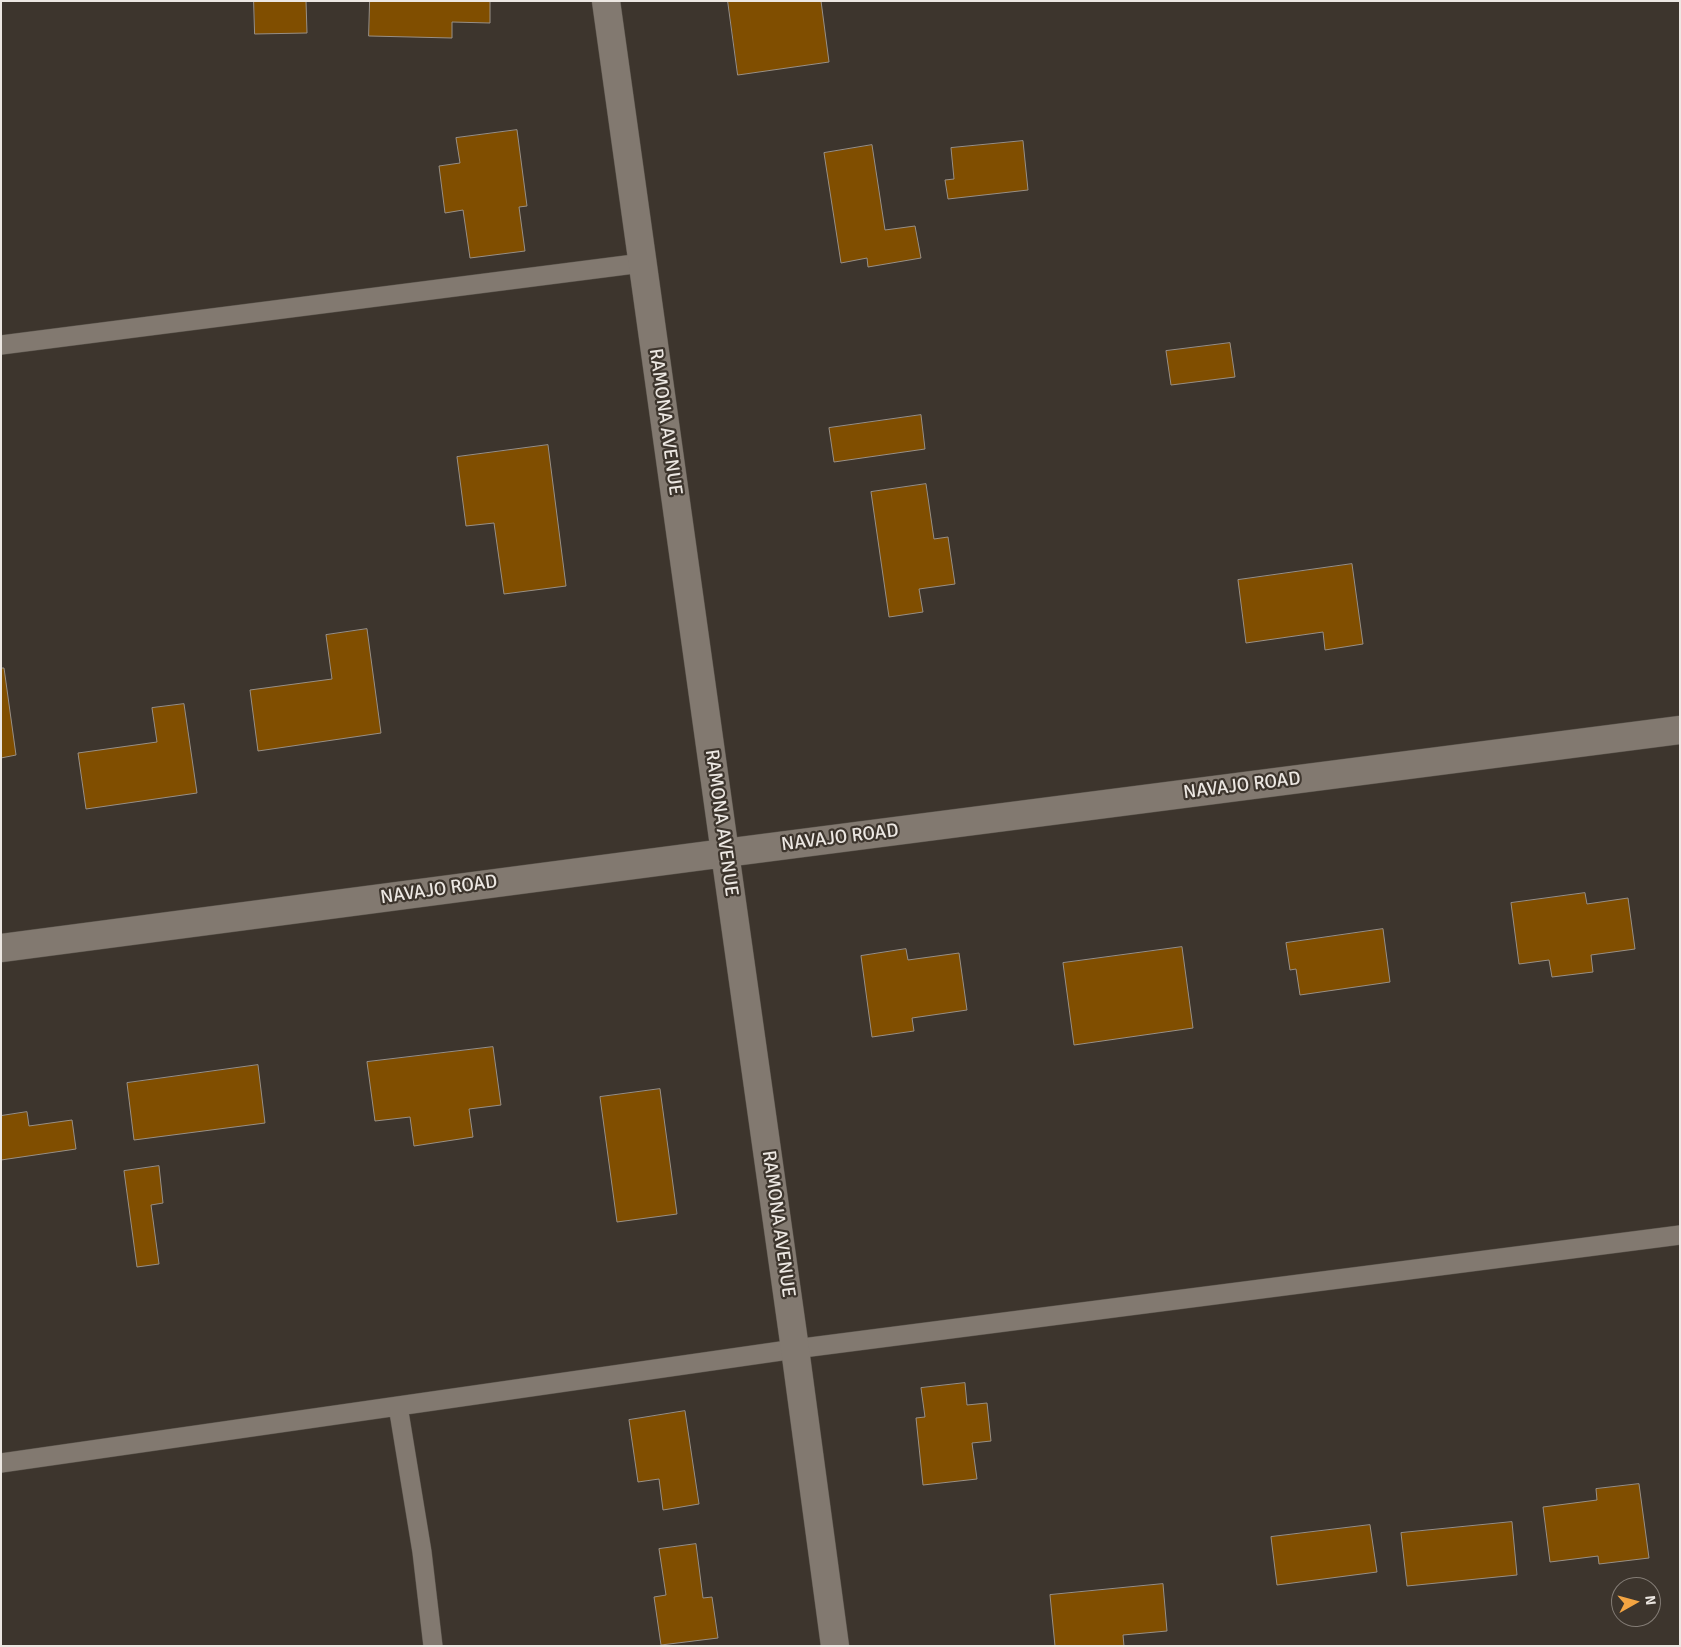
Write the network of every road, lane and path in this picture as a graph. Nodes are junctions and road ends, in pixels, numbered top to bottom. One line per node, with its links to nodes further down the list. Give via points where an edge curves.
1 (606, 1): 2 (main road, RAMONA AVENUE)
2 (642, 263): 3 (lane); 5 (main road, RAMONA AVENUE)
3 (1, 345)
4 (1680, 730): 5 (main road, NAVAJO ROAD)
5 (725, 852): 6 (main road, NAVAJO ROAD); 8 (main road, RAMONA AVENUE)
6 (1, 948)
7 (1680, 1235): 8 (lane)
8 (795, 1349): 9 (lane); 12 (main road, RAMONA AVENUE)
9 (398, 1406): 10 (lane); 11 (lane, via 422,1552)
10 (1, 1463)
11 (433, 1646)
12 (835, 1646)

